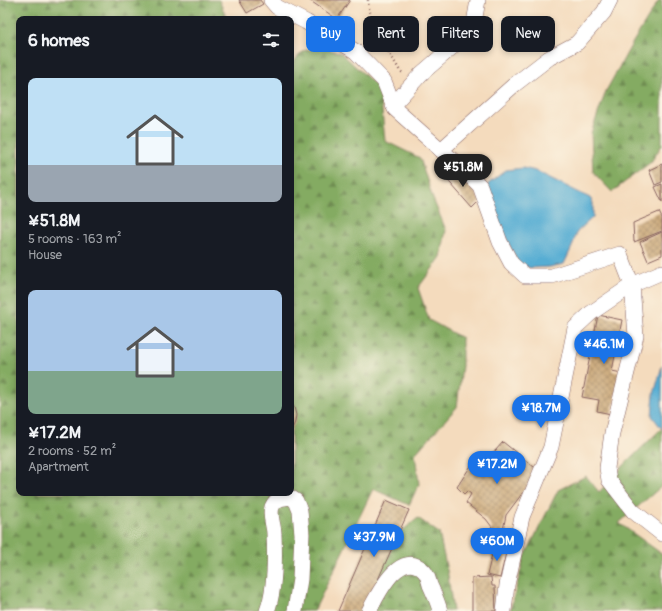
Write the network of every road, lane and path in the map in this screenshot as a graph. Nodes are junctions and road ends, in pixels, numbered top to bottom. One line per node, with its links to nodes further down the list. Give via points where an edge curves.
1 (271, 0): 6 (street, via 277,7 355,51 384,81)
2 (368, 0): 5 (path, via 372,17 384,44 400,71)
3 (478, 0): 5 (street, via 474,23 458,42)
4 (610, 0): 7 (street, via 604,12 577,42 549,58 514,85)
5 (413, 84): 6 (street)
6 (394, 105): 7 (street, via 395,109)
7 (441, 150): 9 (street, via 480,186 500,242 511,262 525,276 552,276 620,254)
8 (662, 272): 9 (street)
9 (632, 285): 10 (street, via 636,336 612,433 607,468 608,480 632,511); 15 (street, via 591,313 575,328 551,447 522,517)
10 (662, 534)
11 (267, 611): 12 (street, via 272,593 274,555 272,506 279,498 290,497 296,501 300,511 302,534 300,579)
12 (295, 611)
13 (369, 611): 14 (street, via 384,583 394,571 405,565 415,564 425,572)
14 (440, 611)
15 (504, 611)

